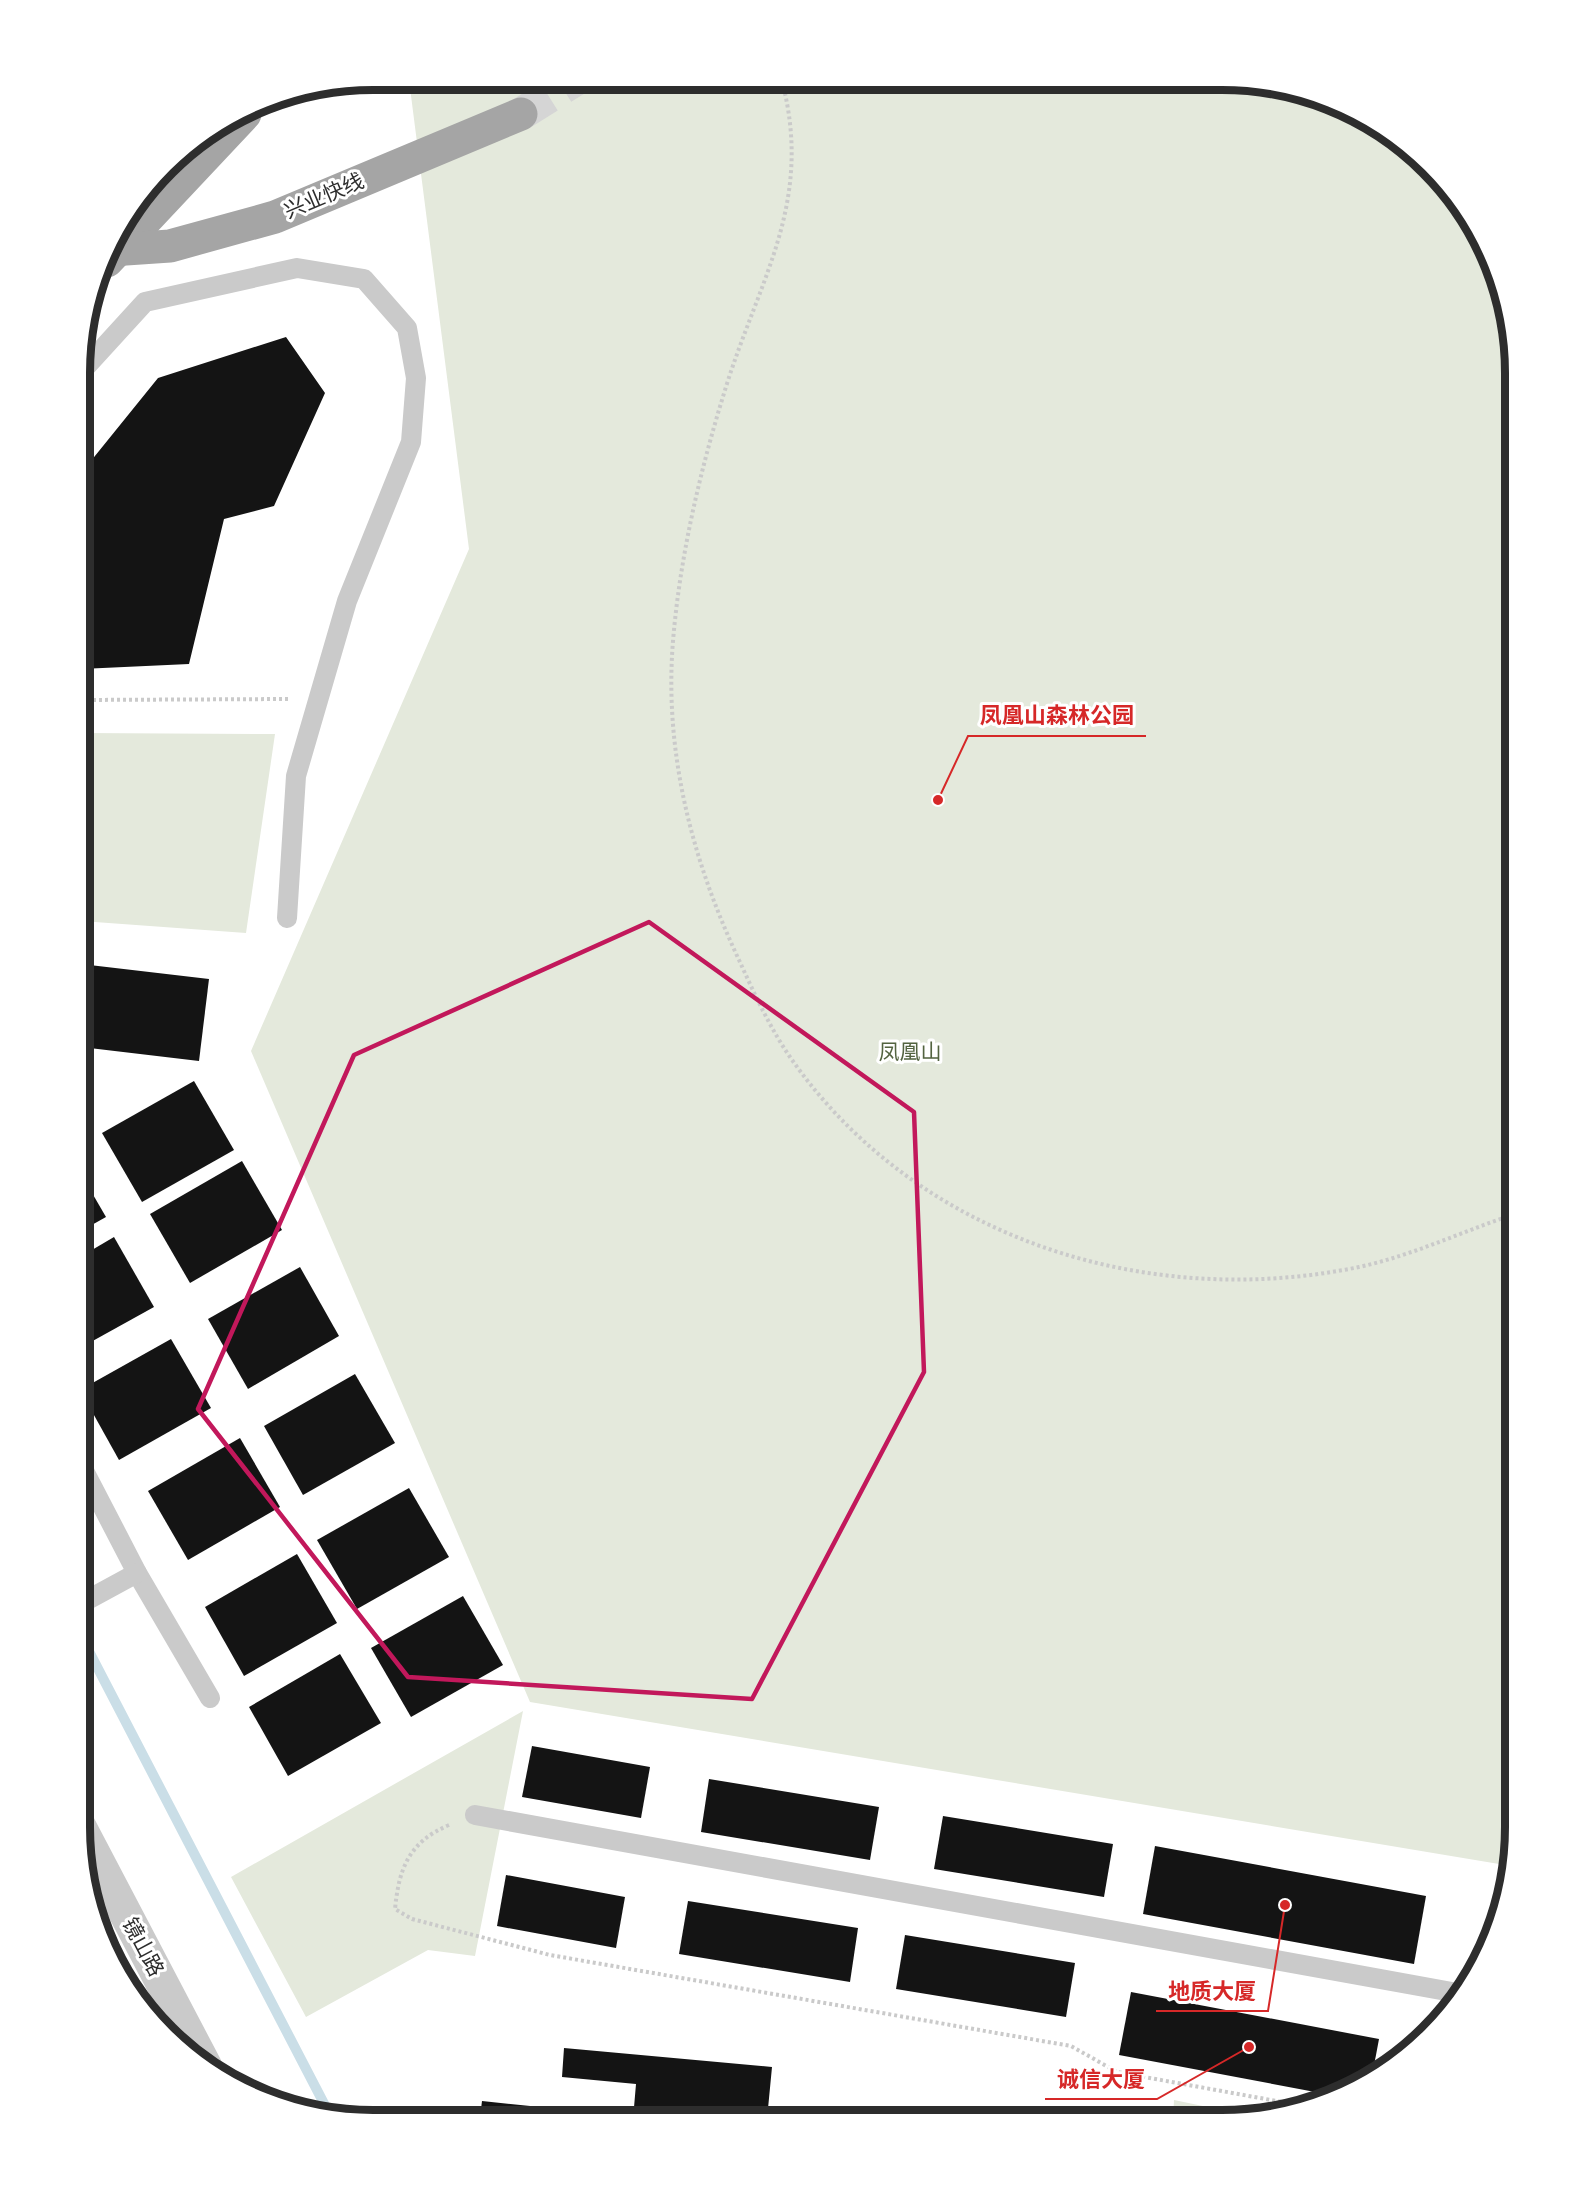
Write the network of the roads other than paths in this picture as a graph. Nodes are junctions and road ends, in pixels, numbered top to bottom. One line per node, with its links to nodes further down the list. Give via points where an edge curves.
1 (521, 114): 4 (main road, 兴业快线, bridge, via 274,217 170,246)
2 (233, 127): 3 (main road)
3 (119, 248)
4 (118, 249)
5 (91, 362): 6 (lane, via 145,302 297,268 364,279 407,328 416,378 411,442 347,601 296,776)
6 (287, 918)
7 (90, 1482): 8 (lane)
8 (137, 1573): 9 (lane); 10 (lane)
9 (90, 1598)
10 (210, 1698)
11 (475, 1815): 13 (lane)
12 (91, 1848): 14 (street, 镜山路)
13 (1452, 1992)
14 (196, 2048)

